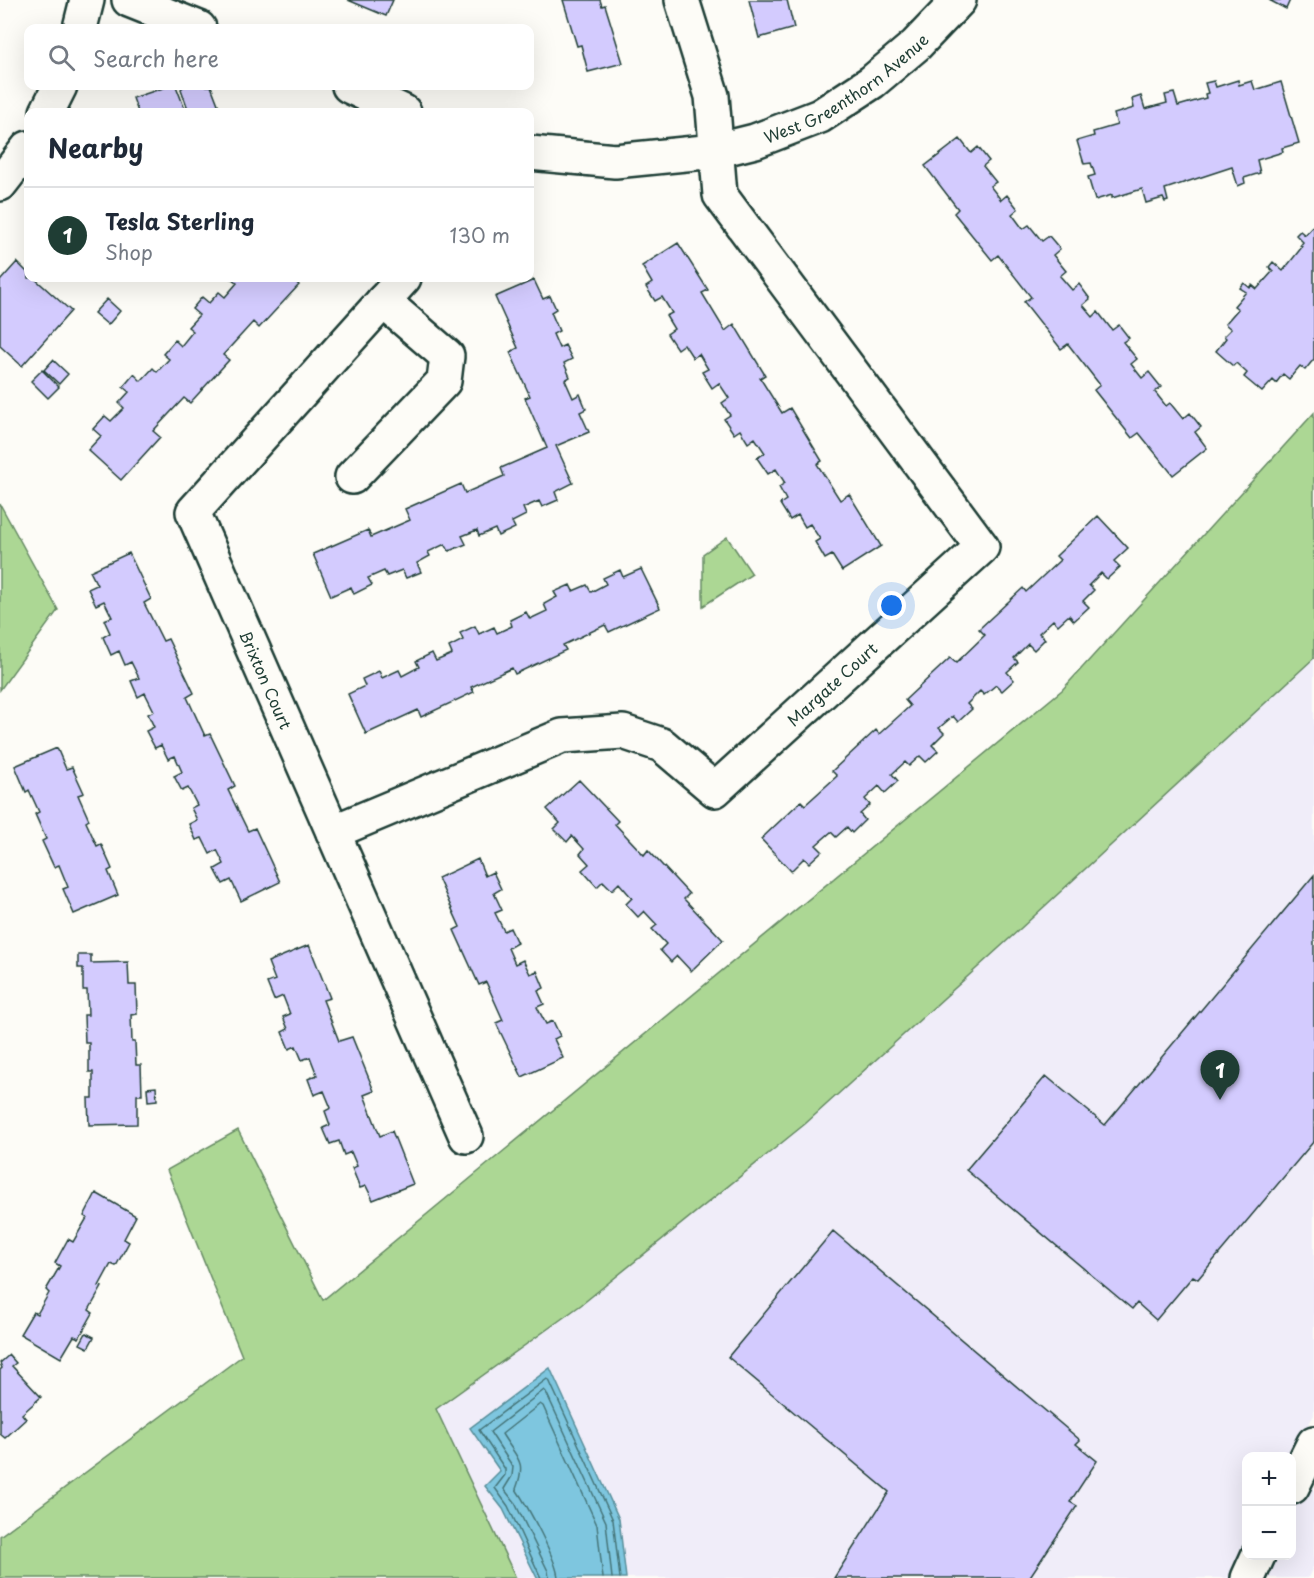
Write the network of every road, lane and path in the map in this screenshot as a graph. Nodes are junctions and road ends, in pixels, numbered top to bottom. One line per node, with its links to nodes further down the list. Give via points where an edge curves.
1 (87, 0): 5 (street)
2 (129, 0): 6 (street)
3 (682, 0): 11 (street, via 712,96)
4 (959, 0): 11 (street, West Greenthorn Avenue, via 916,45 872,82 820,116 755,141)
5 (81, 24)
6 (190, 24)
7 (58, 90): 9 (street)
8 (357, 90): 10 (street)
9 (49, 108)
10 (396, 108)
11 (715, 151): 13 (street, West Greenthorn Avenue, via 615,162); 17 (street, Margate Court, via 720,195 982,547 715,790 662,745 623,732 562,736)
12 (24, 153): 14 (street)
13 (534, 153)
14 (0, 184)
15 (394, 289): 16 (street, via 447,356 444,381); 17 (street, Brixton Court, via 193,512)
16 (352, 477)
17 (333, 832): 18 (street, Brixton Court)
18 (466, 1136)
19 (1314, 1443): 20 (street)
20 (1296, 1479)
21 (1256, 1560): 22 (street)
22 (1248, 1578)

